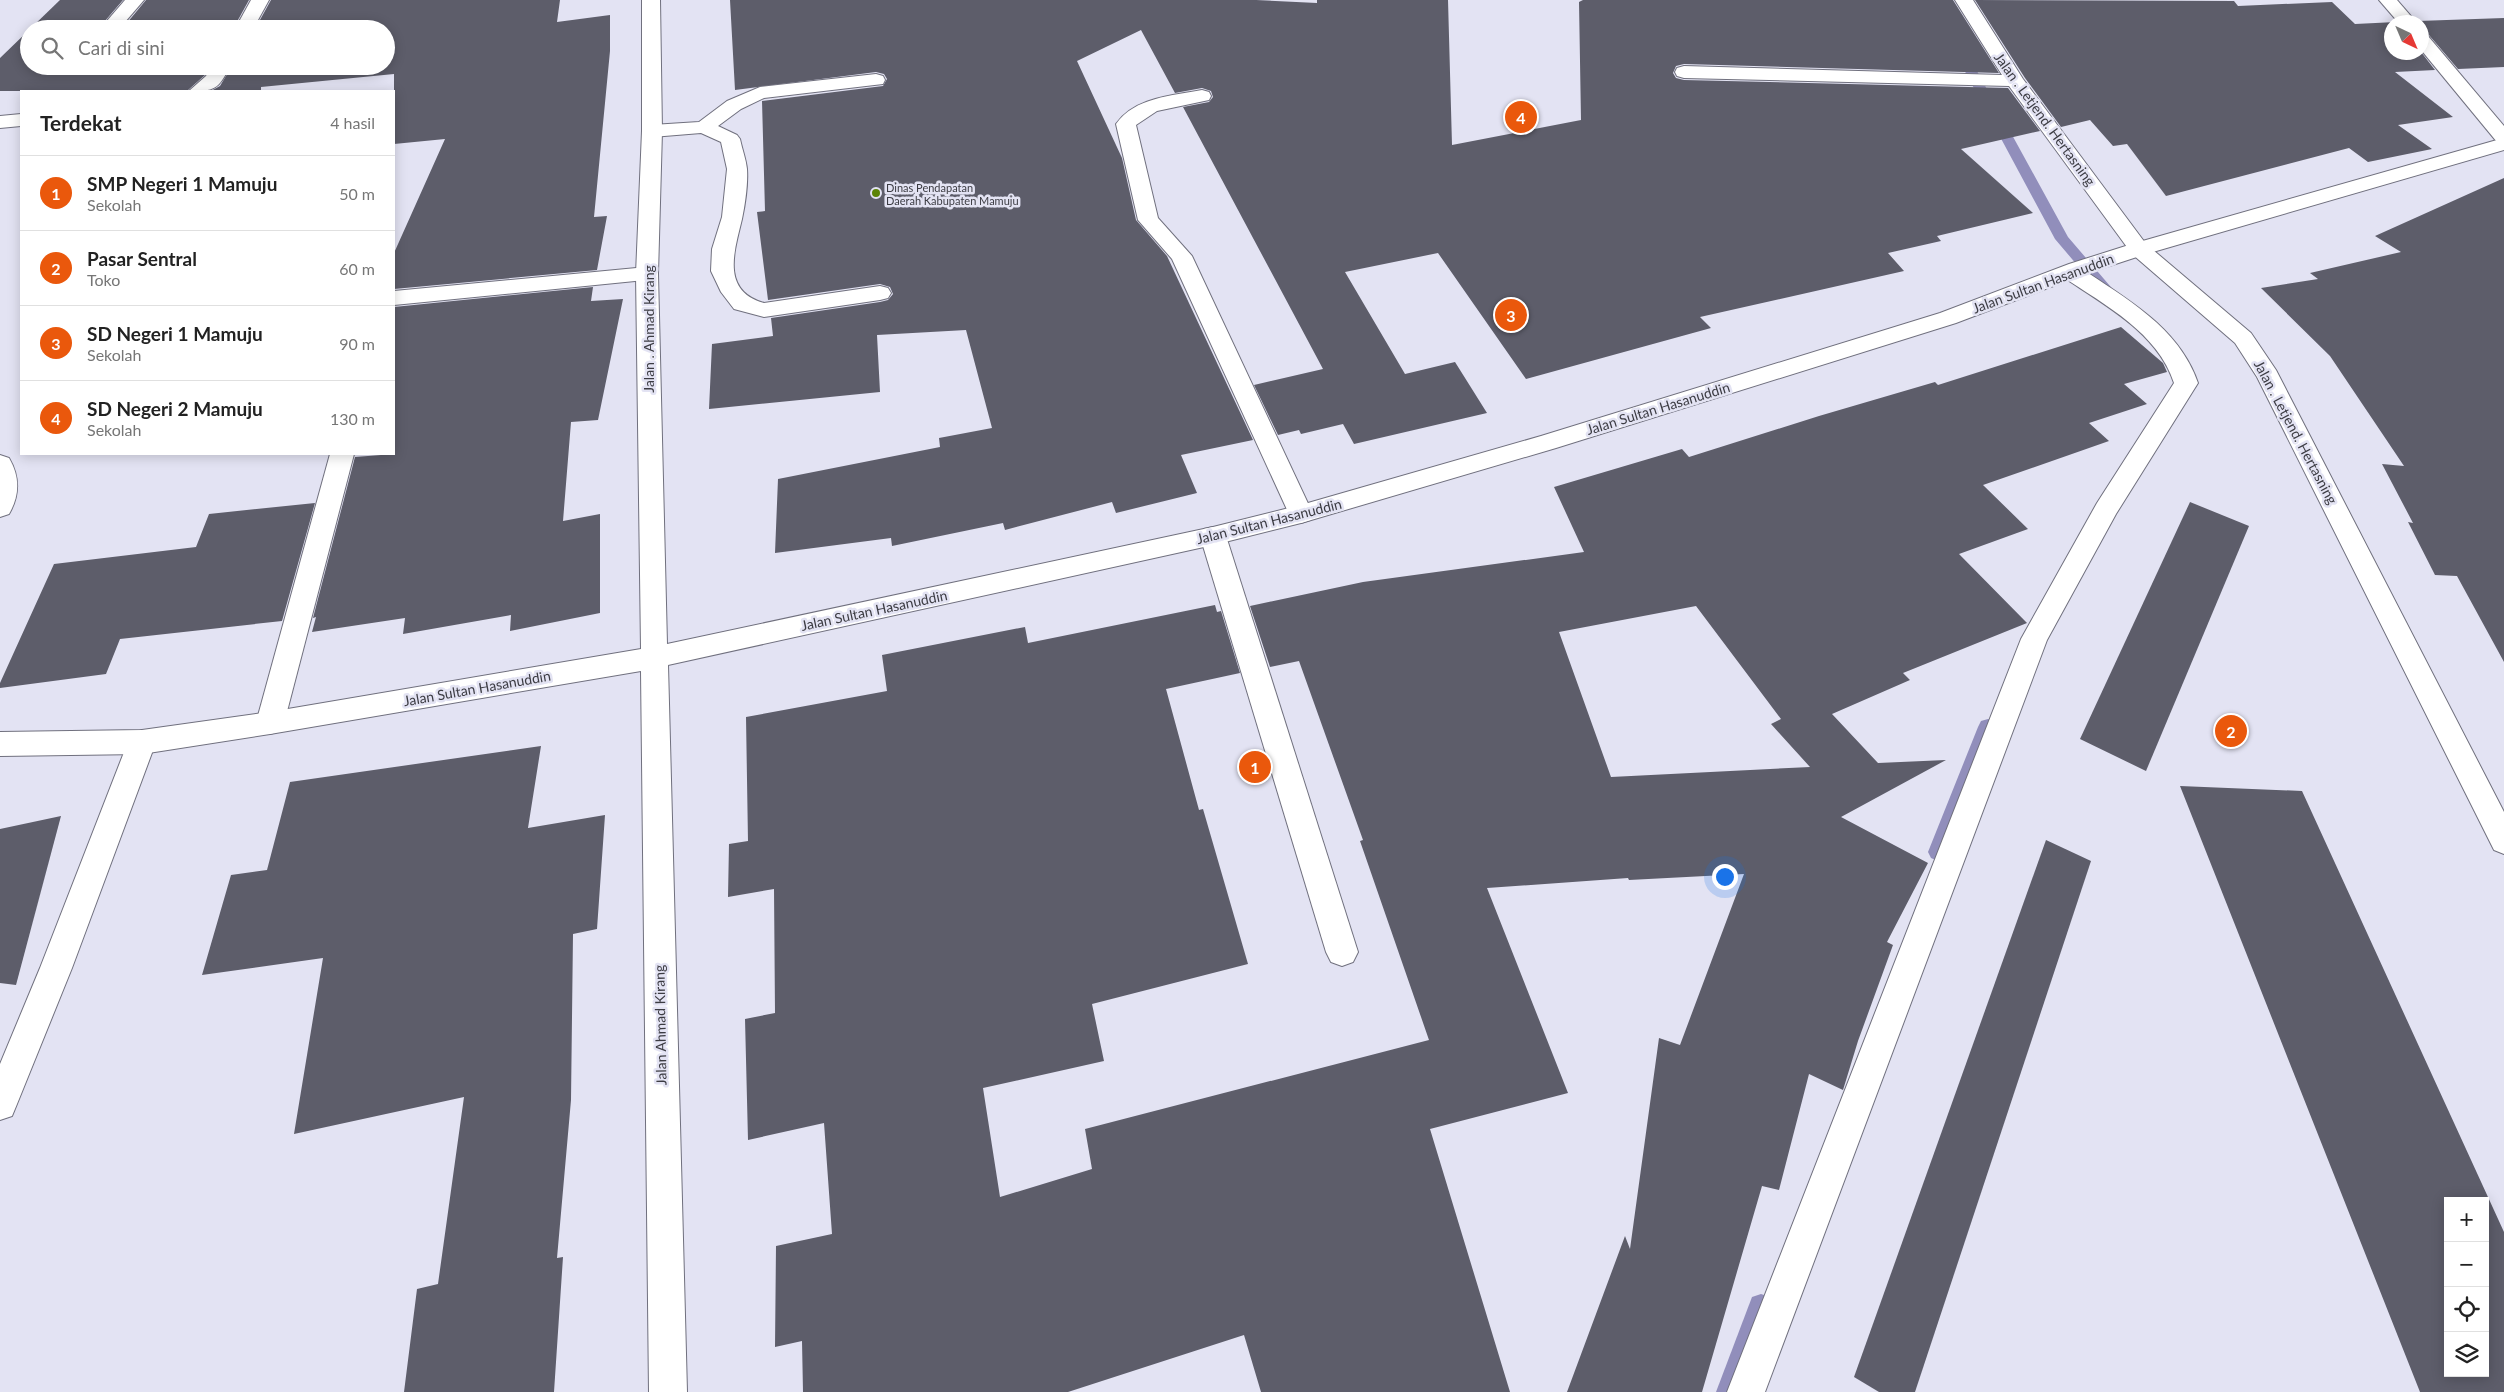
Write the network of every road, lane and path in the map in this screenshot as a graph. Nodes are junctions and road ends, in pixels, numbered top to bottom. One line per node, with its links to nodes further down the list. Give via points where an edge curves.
1 (135, 0): 7 (street)
2 (260, 0): 8 (street)
3 (651, 0): 19 (street, Jalan . Ahmad Kirang)
4 (1964, 0): 13 (street, Jalan . Letjend. Hertasning)
5 (2388, 0): 6 (street)
6 (2401, 15)
7 (117, 20)
8 (249, 20)
9 (2429, 48): 20 (street)
10 (1684, 72): 13 (street)
11 (216, 75): 14 (street)
12 (876, 80): 18 (street, via 760,93 734,105)
13 (2015, 81): 22 (street, Jalan . Letjend. Hertasning)
14 (199, 90)
15 (1202, 96): 30 (street, via 1146,108 1126,124 1148,220 1181,256)
16 (20, 120): 17 (street)
17 (0, 122)
18 (704, 127): 19 (street); 25 (street, via 730,139 737,169 722,271 742,304 764,310)
19 (652, 131): 24 (street, Jalan . Ahmad Kirang)
20 (2504, 138)
21 (2504, 144): 22 (street, Jalan Sultan Hasanuddin)
22 (2130, 252): 23 (street, Jalan Sultan Hasanuddin); 36 (street, Jalan . Letjend. Hertasning, via 2243,338 2268,375)
23 (2074, 271): 30 (street, Jalan Sultan Hasanuddin, via 1929,324 1548,442); 40 (street, via 2170,349 2181,364 2186,383 2106,509 2034,639)
24 (647, 274): 26 (street); 32 (street, Jalan . Ahmad Kirang)
25 (880, 294)
26 (395, 298)
27 (342, 455): 33 (street)
28 (0, 464): 29 (street, via 6,482)
29 (0, 508)
30 (1301, 514): 31 (street, Jalan Sultan Hasanuddin)
31 (1213, 536): 32 (street, Jalan Sultan Hasanuddin); 37 (street)
32 (653, 658): 33 (street, Jalan Sultan Hasanuddin); 39 (street, Jalan Ahmad Kirang)
33 (270, 723): 34 (street, Jalan Sultan Hasanuddin)
34 (142, 742): 35 (street, Jalan Sultan Hasanuddin); 38 (street)
35 (0, 744)
36 (2504, 841)
37 (1342, 952)
38 (0, 1104)
39 (668, 1392)
40 (1746, 1392)

